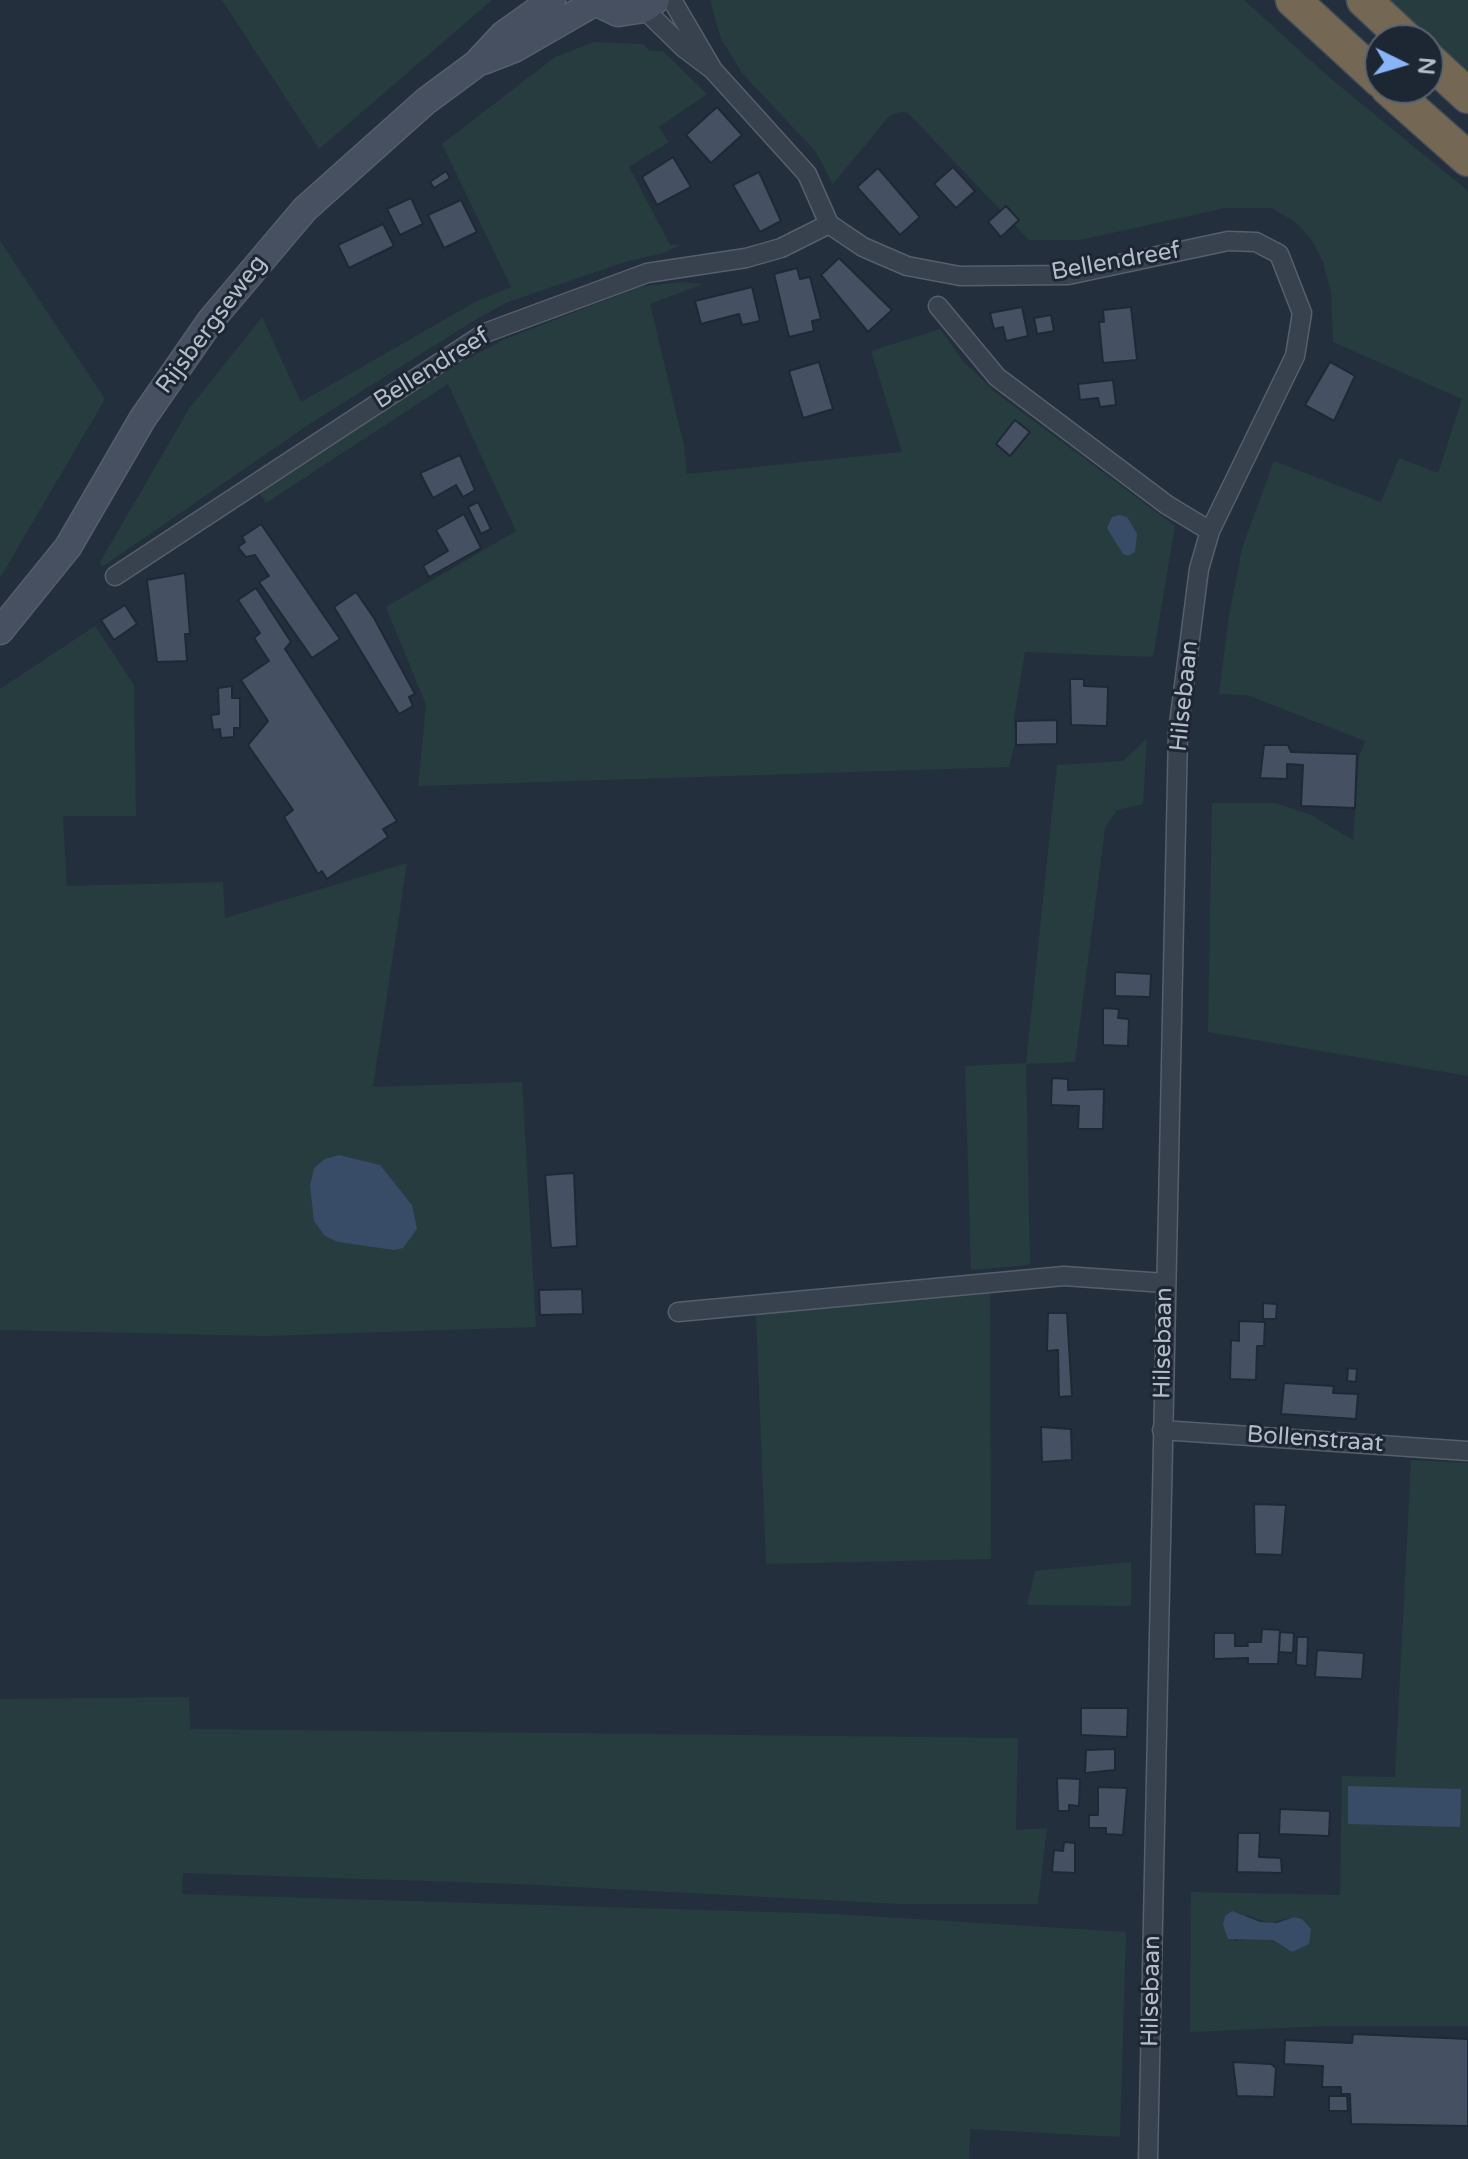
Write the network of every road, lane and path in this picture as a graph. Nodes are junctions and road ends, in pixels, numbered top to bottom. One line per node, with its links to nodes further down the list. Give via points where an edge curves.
1 (552, 0): 8 (main road, Rijsbergseweg, via 504,34)
2 (672, 0): 10 (street)
3 (1293, 0): 9 (highway)
4 (1364, 0): 7 (highway)
5 (592, 1): 6 (main road, via 618,13); 8 (main road, Rijsbergseweg, via 514,49)
6 (650, 4): 10 (street, via 676,41)
7 (1390, 24)
8 (476, 64): 20 (main road, Rijsbergseweg, via 426,101 305,209 220,308 143,418 68,547)
9 (1364, 65)
10 (713, 70): 15 (street, via 807,174)
11 (1444, 74): 12 (highway)
12 (1468, 96)
13 (1406, 104): 14 (highway)
14 (1468, 159)
15 (829, 224): 16 (street, Bellendreef, via 863,247 907,266 960,276 1068,275 1228,241 1256,242 1279,254); 19 (street, Bellendreef, via 781,248 647,273 485,333)
16 (1294, 286): 18 (street, Hilsebaan, via 1302,313 1295,356)
17 (938, 306): 18 (street, via 997,377 1167,505)
18 (1210, 531): 21 (street, Hilsebaan, via 1199,569 1178,732)
19 (115, 576)
20 (0, 631)
21 (1165, 1283): 22 (street, via 1064,1276); 23 (street, Hilsebaan)
22 (678, 1312)
23 (1162, 1430): 24 (street, Bollenstraat); 25 (street, Hilsebaan)
24 (1468, 1451)
25 (1148, 2159)

